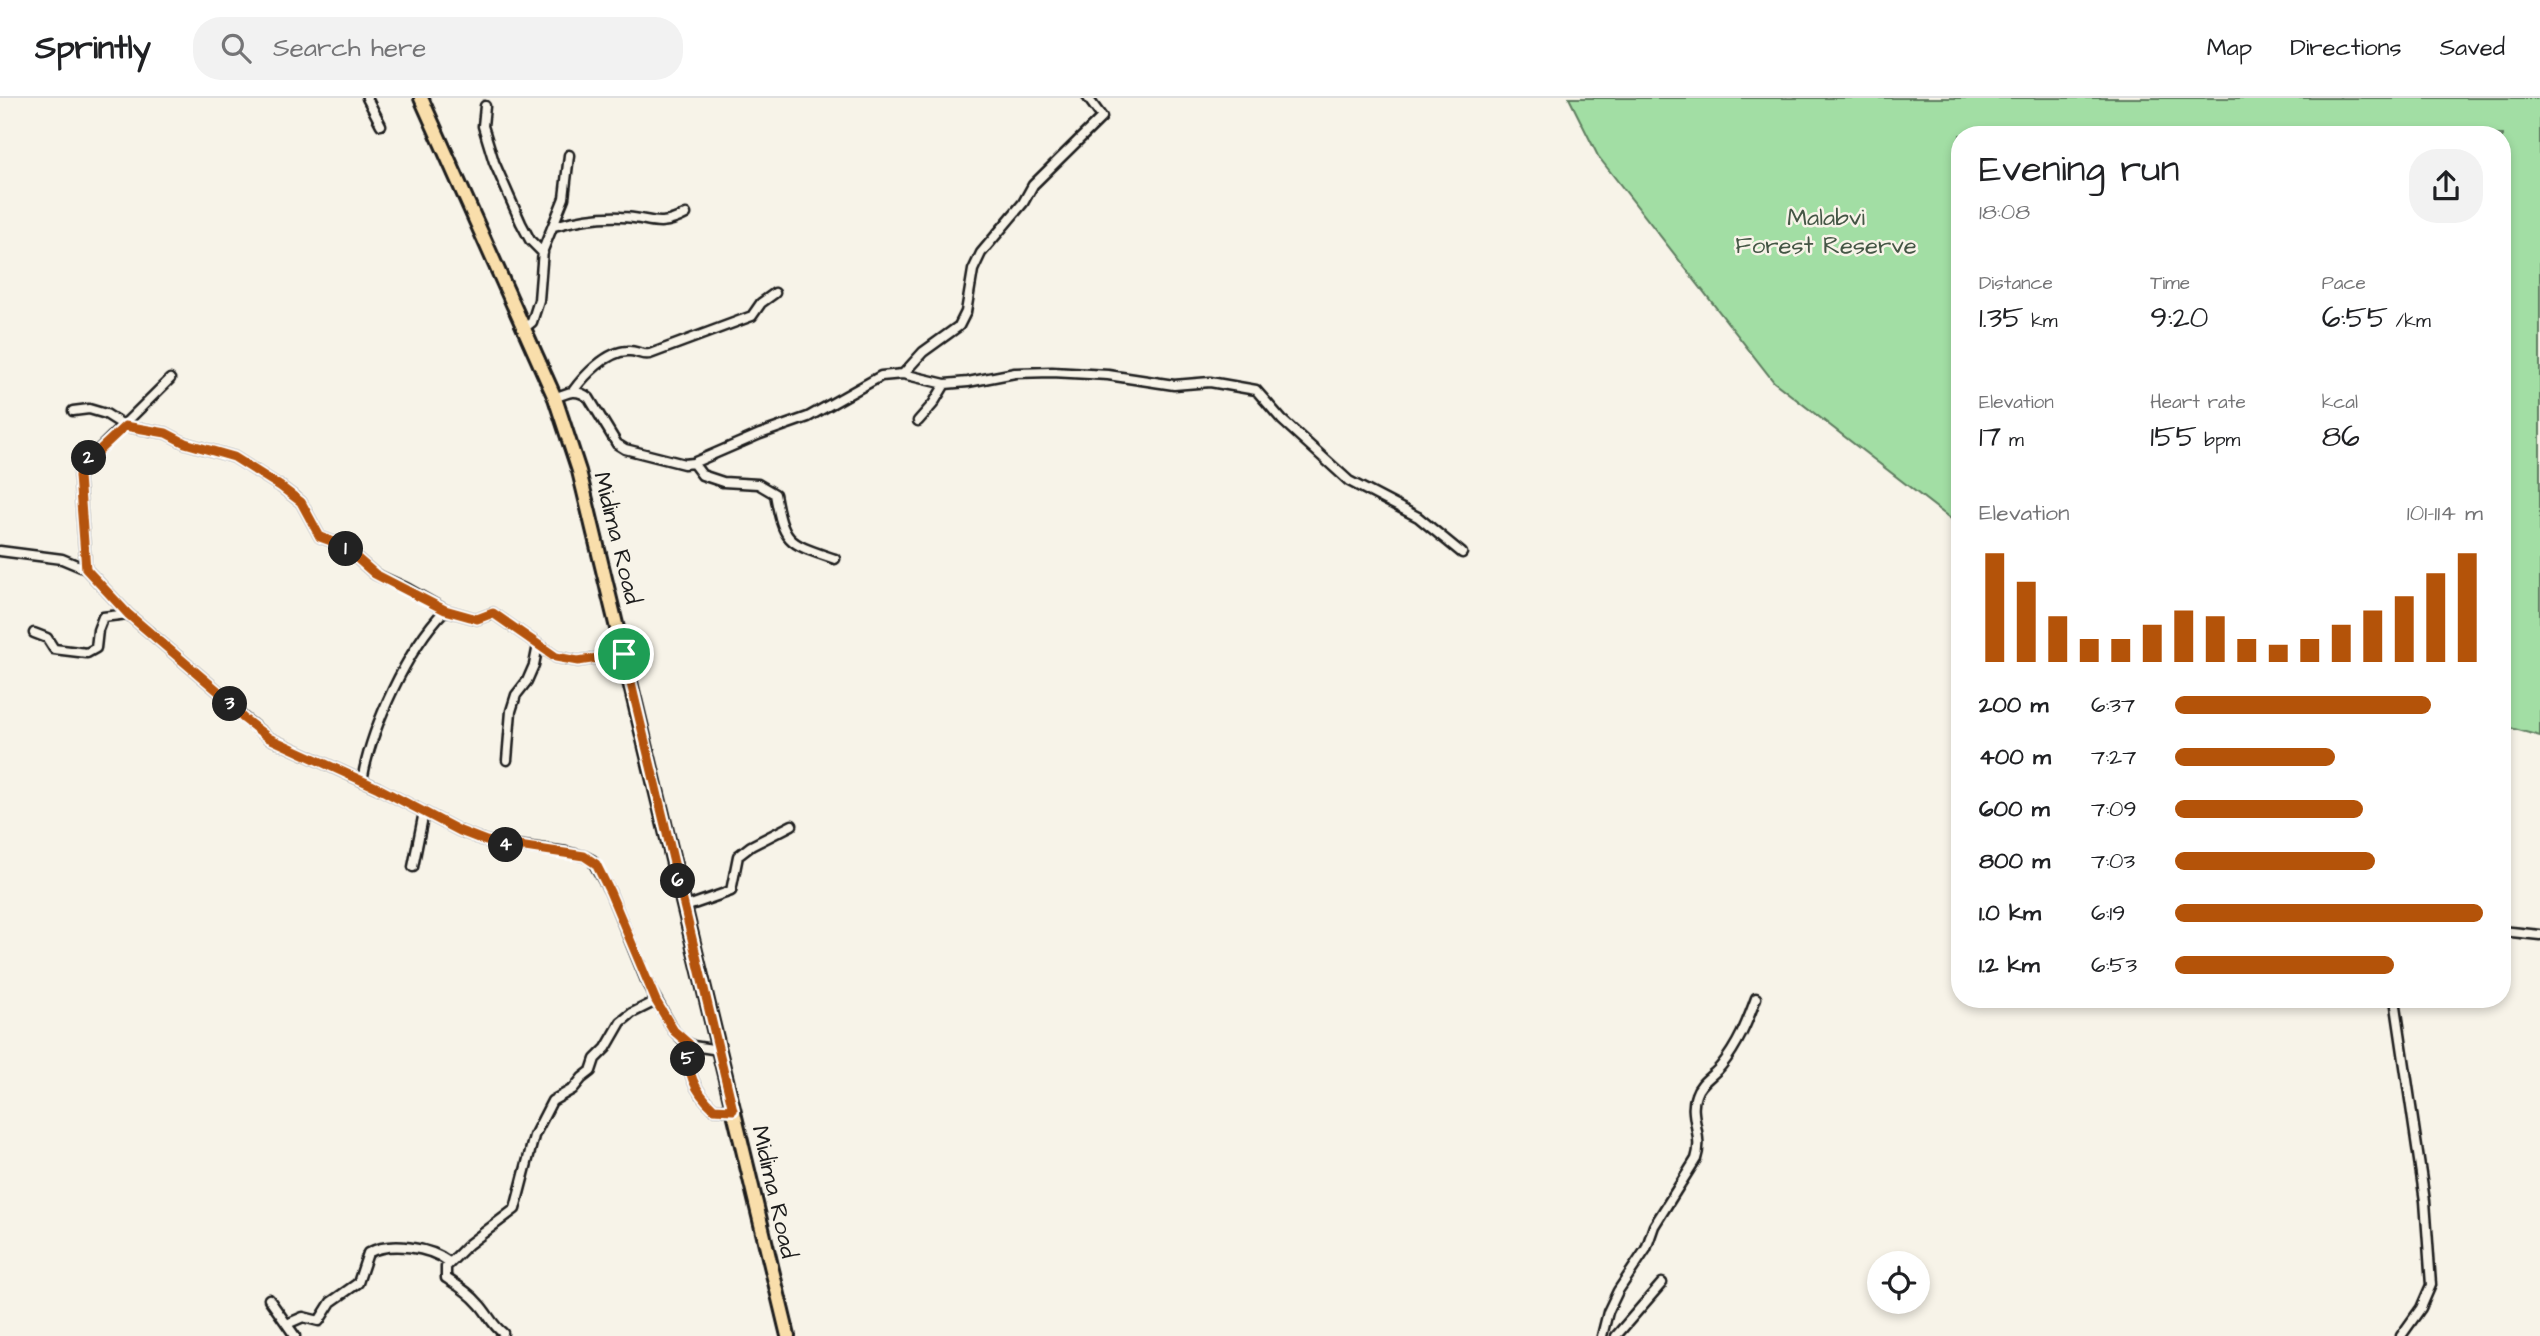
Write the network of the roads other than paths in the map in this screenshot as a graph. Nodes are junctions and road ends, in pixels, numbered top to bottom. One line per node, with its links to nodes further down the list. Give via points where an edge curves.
1 (367, 98): 5 (street)
2 (421, 98): 11 (main road, Midima Road)
3 (1088, 98): 12 (street, via 1102,117 1033,185 981,253 959,326 923,352)
4 (485, 106): 9 (street, via 483,127 494,162 521,223)
5 (381, 125)
6 (569, 155): 8 (street, via 567,187)
7 (686, 214): 8 (street, via 662,223 620,217)
8 (554, 226): 9 (street)
9 (542, 253): 11 (street, via 539,300 532,322)
10 (775, 293): 15 (street, via 752,316 734,323 644,356 628,351 612,356)
11 (523, 329): 16 (main road, Midima Road)
12 (904, 374): 14 (street); 20 (street, via 881,376 808,417)
13 (170, 379): 19 (street)
14 (944, 384): 18 (street); 22 (street, via 1052,372 1174,385 1210,382 1256,390 1349,481 1407,510)
15 (573, 391): 16 (street); 20 (street, via 589,398 609,435 625,449)
16 (555, 398): 29 (main road, Midima Road, via 579,471)
17 (73, 411): 19 (street, via 98,412)
18 (918, 421)
19 (125, 426): 24 (street, via 80,468); 25 (street, via 166,433 234,457 301,502 320,537 342,545 375,574)
20 (693, 463): 23 (street, via 702,475 723,482 758,484 775,494 780,524 788,536 801,547)
21 (0, 551): 24 (street, via 62,559)
22 (1462, 553)
23 (835, 559)
24 (86, 569): 26 (street)
25 (445, 610): 28 (street, via 477,619 493,613); 31 (street, via 419,641 399,680 367,753)
26 (128, 614): 27 (street, via 103,617 96,648 87,653 54,649 47,638); 31 (street, via 269,738)
27 (34, 633)
28 (538, 645): 29 (street, via 556,657 578,661); 30 (street, via 534,665 511,711)
29 (624, 654): 35 (main road, Midima Road)
30 (507, 760)
31 (362, 781): 32 (street)
32 (424, 812): 34 (street); 39 (street, via 486,841 592,860)
33 (792, 825): 35 (street, via 738,856 731,891)
34 (413, 867)
35 (685, 907): 42 (main road, Midima Road)
36 (2511, 932): 37 (street)
37 (2540, 935)
38 (1756, 998): 51 (street, via 1739,1041 1697,1091 1694,1108 1700,1147 1696,1159 1618,1291)
39 (656, 1001): 41 (street, via 674,1031); 44 (street, via 621,1022 591,1071 552,1101 534,1136 515,1209)
40 (2396, 1008): 53 (street, via 2431,1284 2421,1308)
41 (689, 1044): 42 (street); 43 (street, via 698,1093 714,1109)
42 (719, 1049): 43 (main road, Midima Road)
43 (733, 1110): 50 (main road, Midima Road)
44 (449, 1262): 47 (street, via 417,1248 374,1250 364,1261 358,1283 331,1302 318,1321 303,1317); 48 (street, via 446,1278 474,1298)
45 (1662, 1283): 52 (street)
46 (269, 1299): 47 (street)
47 (287, 1324): 49 (street)
48 (503, 1333)
49 (295, 1336)
50 (788, 1336)
51 (1602, 1336)
52 (1616, 1336)
53 (2400, 1336)

